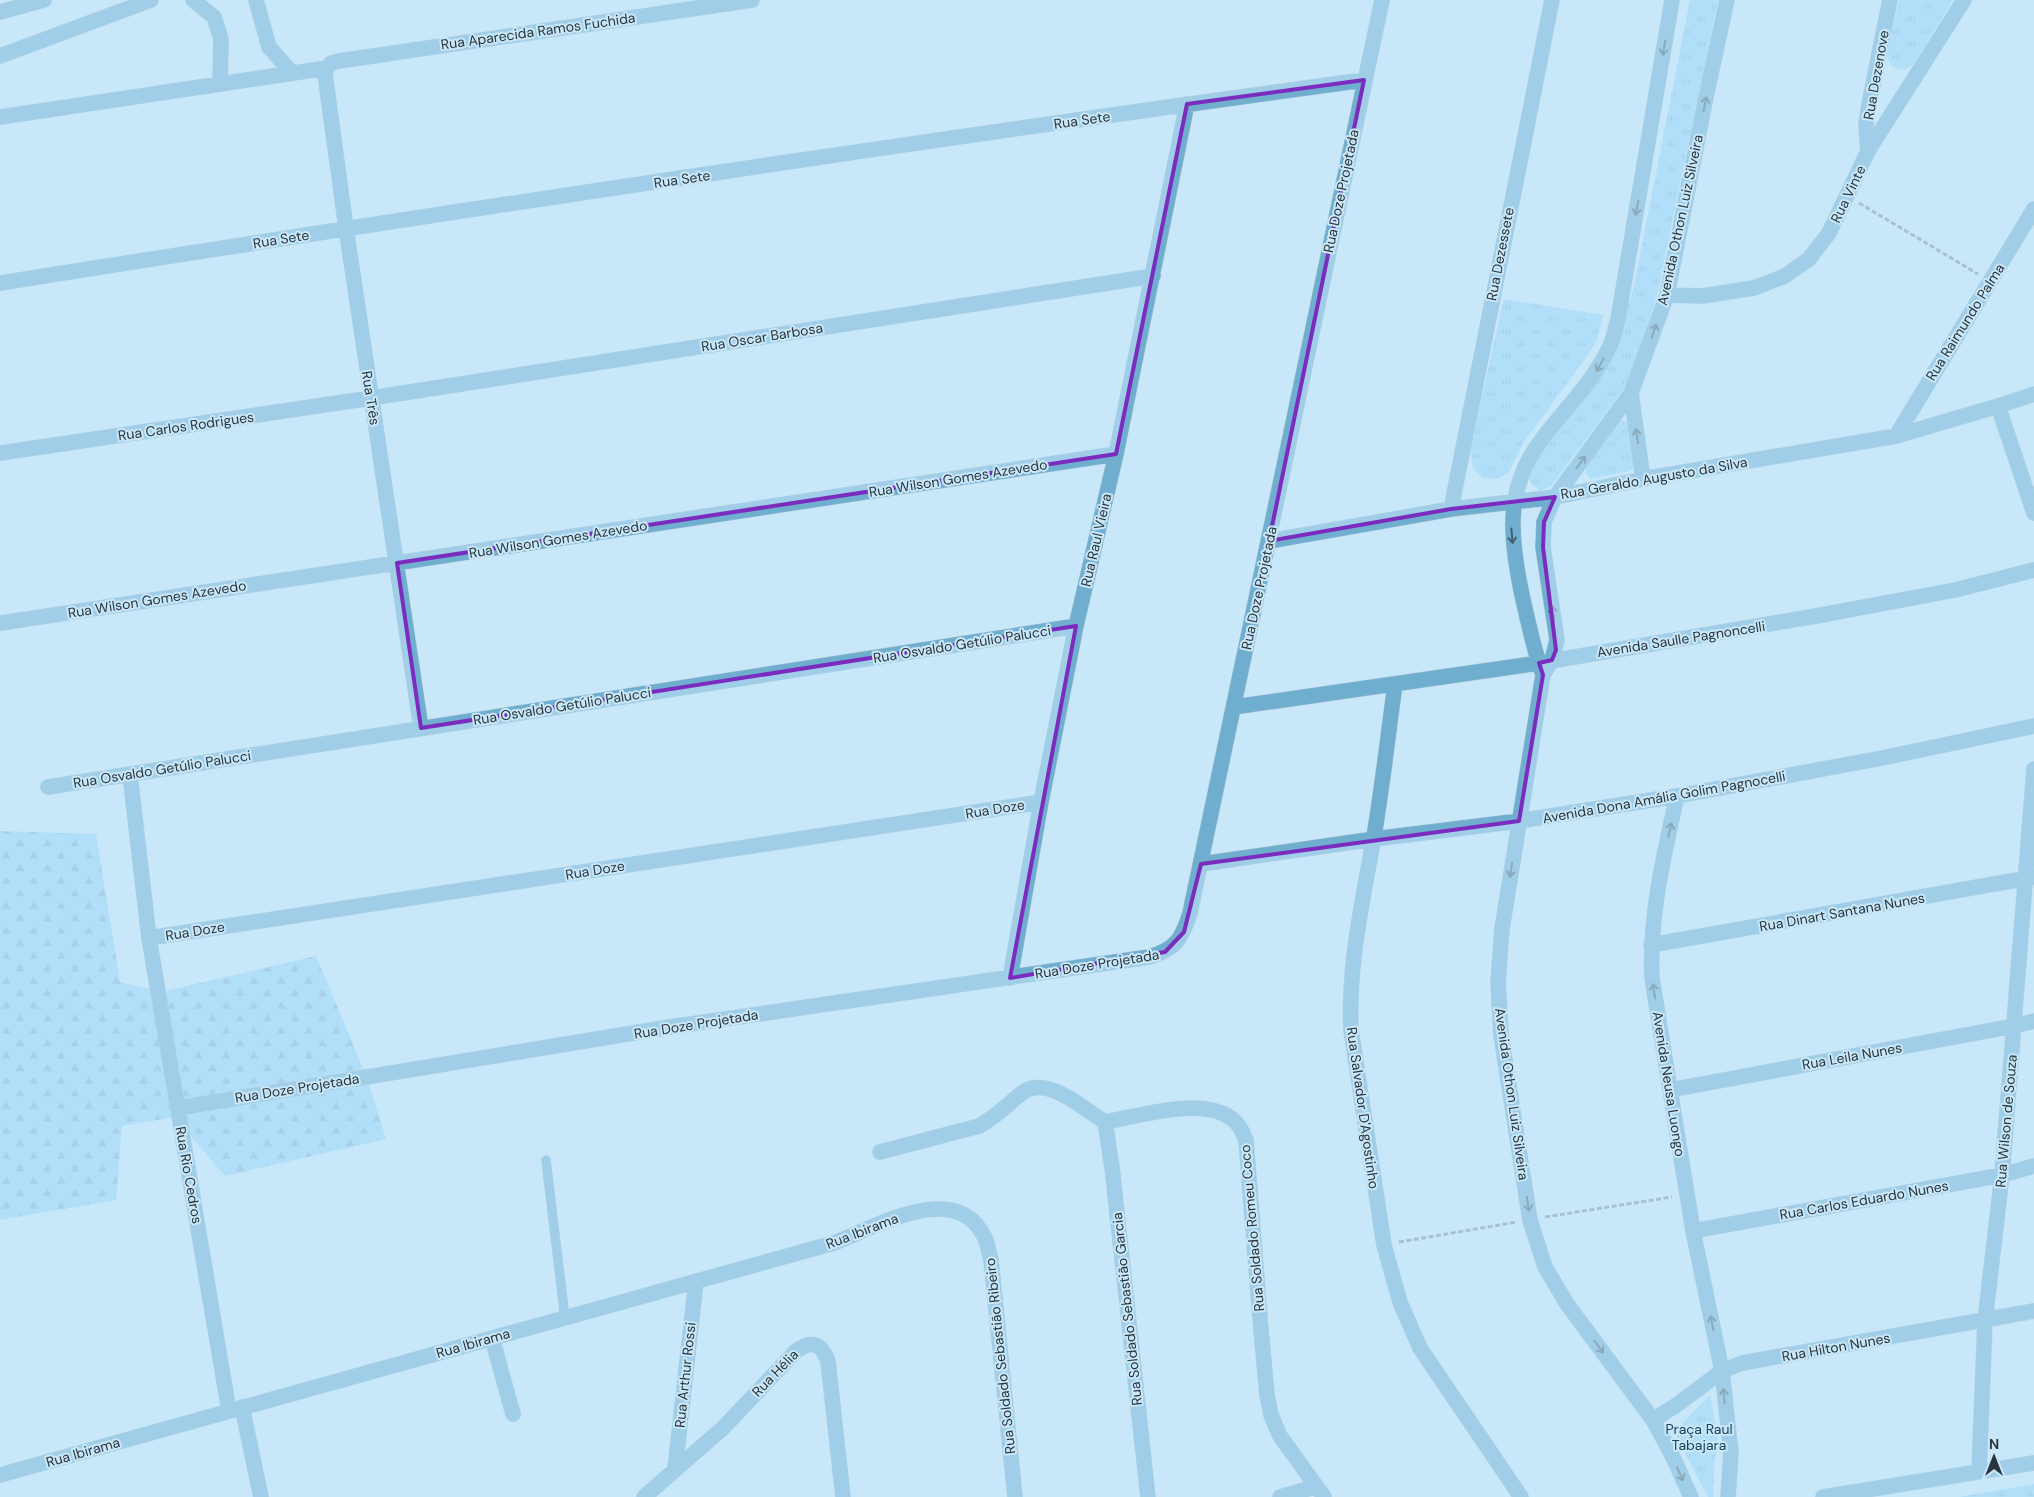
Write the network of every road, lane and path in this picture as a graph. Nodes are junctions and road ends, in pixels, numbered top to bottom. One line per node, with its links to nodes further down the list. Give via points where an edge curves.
1 (44, 0): 12 (street)
2 (151, 0): 13 (street)
3 (193, 0): 17 (street, via 214,17 221,39)
4 (256, 0): 15 (street, via 269,46)
5 (752, 0): 14 (street, Rua Aparecida Ramos Fuchida, via 338,60)
6 (1382, 0): 16 (street, Rua Doze Projetada)
7 (1552, 0): 38 (street, Rua Dezessete)
8 (1672, 0): 37 (street, Avenida Othon Luiz Silveira, one-way to 37, via 1618,319 1610,346 1595,374 1540,441 1522,472)
9 (1727, 0): 27 (street, Avenida Othon Luiz Silveira, one-way to 9)
10 (1890, 0): 20 (street, Rua Dezenove, via 1866,124)
11 (1964, 0): 20 (street, Rua Vinte)
12 (0, 12)
13 (0, 56)
14 (327, 68): 15 (street, Rua Aparecida Ramos Fuchida); 23 (street, Rua Três, via 325,74)
15 (292, 73): 17 (street, Rua Aparecida Ramos Fuchida)
16 (1364, 80): 18 (street, Rua Sete); 40 (street, Rua Doze Projetada)
17 (220, 84): 19 (street, Rua Aparecida Ramos Fuchida)
18 (1187, 104): 23 (street, Rua Sete); 24 (street, Rua Raul Vieira)
19 (0, 117)
20 (1868, 151): 21 (street, Rua Vinte)
21 (1848, 196): 25 (path); 27 (street, Rua Vinte, via 1829,233 1809,259 1785,276 1754,288 1702,296)
22 (2032, 216): 25 (street, Rua Raimundo Palma)
23 (346, 228): 26 (street, Rua Sete); 30 (street, Rua Três)
24 (1153, 276): 30 (street, Rua Oscar Barbosa); 34 (street, Rua Raul Vieira)
25 (1990, 281): 32 (street, Rua Raimundo Palma)
26 (0, 283)
27 (1667, 295): 28 (street, Avenida Othon Luiz Silveira, one-way to 27)
28 (1631, 393): 35 (street, one-way to 28); 36 (street, Avenida Othon Luiz Silveira, one-way to 28)
29 (2034, 394): 31 (street, Rua Geraldo Augusto da Silva)
30 (371, 398): 33 (street, Rua Carlos Rodrigues); 41 (street, Rua Três)
31 (1998, 406): 32 (street, Rua Geraldo Augusto da Silva); 39 (street)
32 (1896, 436): 35 (street, Rua Geraldo Augusto da Silva)
33 (0, 453)
34 (1116, 454): 41 (street, Rua Wilson Gomes Azevedo); 44 (street, Rua Raul Vieira)
35 (1643, 479): 36 (street, Rua Geraldo Augusto da Silva)
36 (1555, 497): 37 (street, Rua Geraldo Augusto da Silva); 45 (street, Avenida Othon Luiz Silveira, one-way to 36, via 1557,640 1543,547 1544,522)
37 (1514, 501): 38 (street, Rua Geraldo Augusto da Silva); 45 (street, Avenida Othon Luiz Silveira, one-way to 45, via 1514,559 1533,645)
38 (1451, 509): 40 (street, Rua Geraldo Augusto da Silva)
39 (2034, 513)
40 (1269, 541): 47 (street, Rua Doze Projetada)
41 (397, 563): 43 (street, Rua Wilson Gomes Azevedo); 49 (street, Rua Três)
42 (2034, 570): 45 (street, Avenida Saulle Pagnoncelli, via 1955,590)
43 (0, 623)
44 (1076, 626): 49 (street, Rua Osvaldo Getúlio Palucci); 54 (street, Rua Raul Vieira)
45 (1545, 666): 46 (street, Avenida Saulle Pagnoncelli); 55 (street, Avenida Othon Luiz Silveira)
46 (1395, 684): 47 (street, Avenida Saulle Pagnoncelli); 56 (street, Rua Salvador D'Agostinho)
47 (1234, 707): 57 (street, Rua Doze Projetada)
48 (2034, 726): 53 (street, Avenida Dona Amália Golim Pagnocelli)
49 (421, 728): 51 (street, Rua Osvaldo Getúlio Palucci)
50 (2034, 769): 58 (street, Rua Wilson de Souza)
51 (130, 775): 52 (street, Rua Osvaldo Getúlio Palucci); 59 (street, Rua Rio Cedros)
52 (48, 786)
53 (1677, 796): 55 (street, Avenida Dona Amália Golim Pagnocelli); 60 (street, Avenida Neusa Luongo, one-way to 53, via 1657,894)
54 (1041, 802): 59 (street, Rua Doze); 61 (street, Rua Raul Vieira)
55 (1519, 821): 56 (street, Avenida Dona Amália Golim Pagnocelli); 81 (street, Avenida Othon Luiz Silveira, one-way to 81, via 1502,928 1498,982 1501,1035 1530,1220 1545,1267 1567,1304)
56 (1374, 839): 57 (street, Avenida Dona Amália Golim Pagnocelli); 93 (street, Rua Salvador D'Agostinho, via 1351,967 1349,998 1351,1030 1384,1244 1400,1302 1420,1348)
57 (1201, 864): 61 (street, Rua Doze Projetada, via 1184,932 1166,952)
58 (2030, 878): 60 (street, Rua Dinart Santana Nunes); 63 (street, Rua Wilson de Souza)
59 (149, 938): 65 (street, Rua Rio Cedros)
60 (1651, 945): 64 (street, Avenida Neusa Luongo, one-way to 60, via 1652,978)
61 (1010, 978): 65 (street, Rua Doze Projetada, via 660,1029)
62 (2034, 1020): 63 (street, Rua Leila Nunes)
63 (2014, 1026): 64 (street, Rua Leila Nunes); 70 (street, Rua Wilson de Souza)
64 (1670, 1090): 72 (street, Avenida Neusa Luongo)
65 (178, 1108): 79 (street, Rua Rio Cedros)
66 (1105, 1122): 67 (street, via 1056,1091 1046,1086 1033,1086 979,1126); 86 (street, Rua Soldado Romeu Coco, via 1192,1107 1212,1109 1239,1126 1246,1140 1271,1415 1280,1436); 91 (street, Rua Soldado Sebastião Garcia)
67 (880, 1152)
68 (546, 1160): 75 (lane)
69 (2034, 1166): 70 (street, Rua Carlos Eduardo Nunes)
70 (2002, 1175): 72 (street, Rua Carlos Eduardo Nunes); 76 (street, Rua Wilson de Souza)
71 (944, 1208): 73 (street, Rua Ibirama, via 923,1209 834,1243); 90 (street, Rua Soldado Sebastião Ribeiro, via 961,1213 974,1223 985,1238 991,1260)
72 (1693, 1231): 78 (street, Avenida Neusa Luongo, one-way to 72)
73 (696, 1281): 75 (street, Rua Ibirama); 83 (street, Rua Arthur Rossi)
74 (2034, 1311): 76 (street, Rua Hilton Nunes)
75 (565, 1318): 77 (street, Rua Ibirama)
76 (1985, 1321): 78 (street, Rua Hilton Nunes, via 1742,1363); 84 (street, Rua Wilson de Souza)
77 (492, 1338): 79 (street, Rua Ibirama); 80 (street)
78 (1722, 1371): 81 (street, Rua Hilton Nunes); 95 (street, one-way to 78, via 1731,1453)
79 (236, 1409): 85 (street, Rua Ibirama); 87 (street, Rua Rio Cedros)
80 (512, 1414)
81 (1652, 1420): 94 (street, one-way to 94)
82 (2034, 1463): 84 (street)
83 (675, 1469): 88 (street, Rua Hélia); 89 (street, Rua Hélia, via 723,1428 796,1351 810,1344 819,1346 828,1361)
84 (1979, 1472): 96 (street)
85 (0, 1475)
86 (1320, 1492): 92 (street)
87 (261, 1497)
88 (644, 1497)
89 (843, 1497)
90 (1015, 1497)
91 (1148, 1497)
92 (1280, 1497)
93 (1521, 1497)
94 (1691, 1497)
95 (1728, 1497)
96 (1824, 1497)

